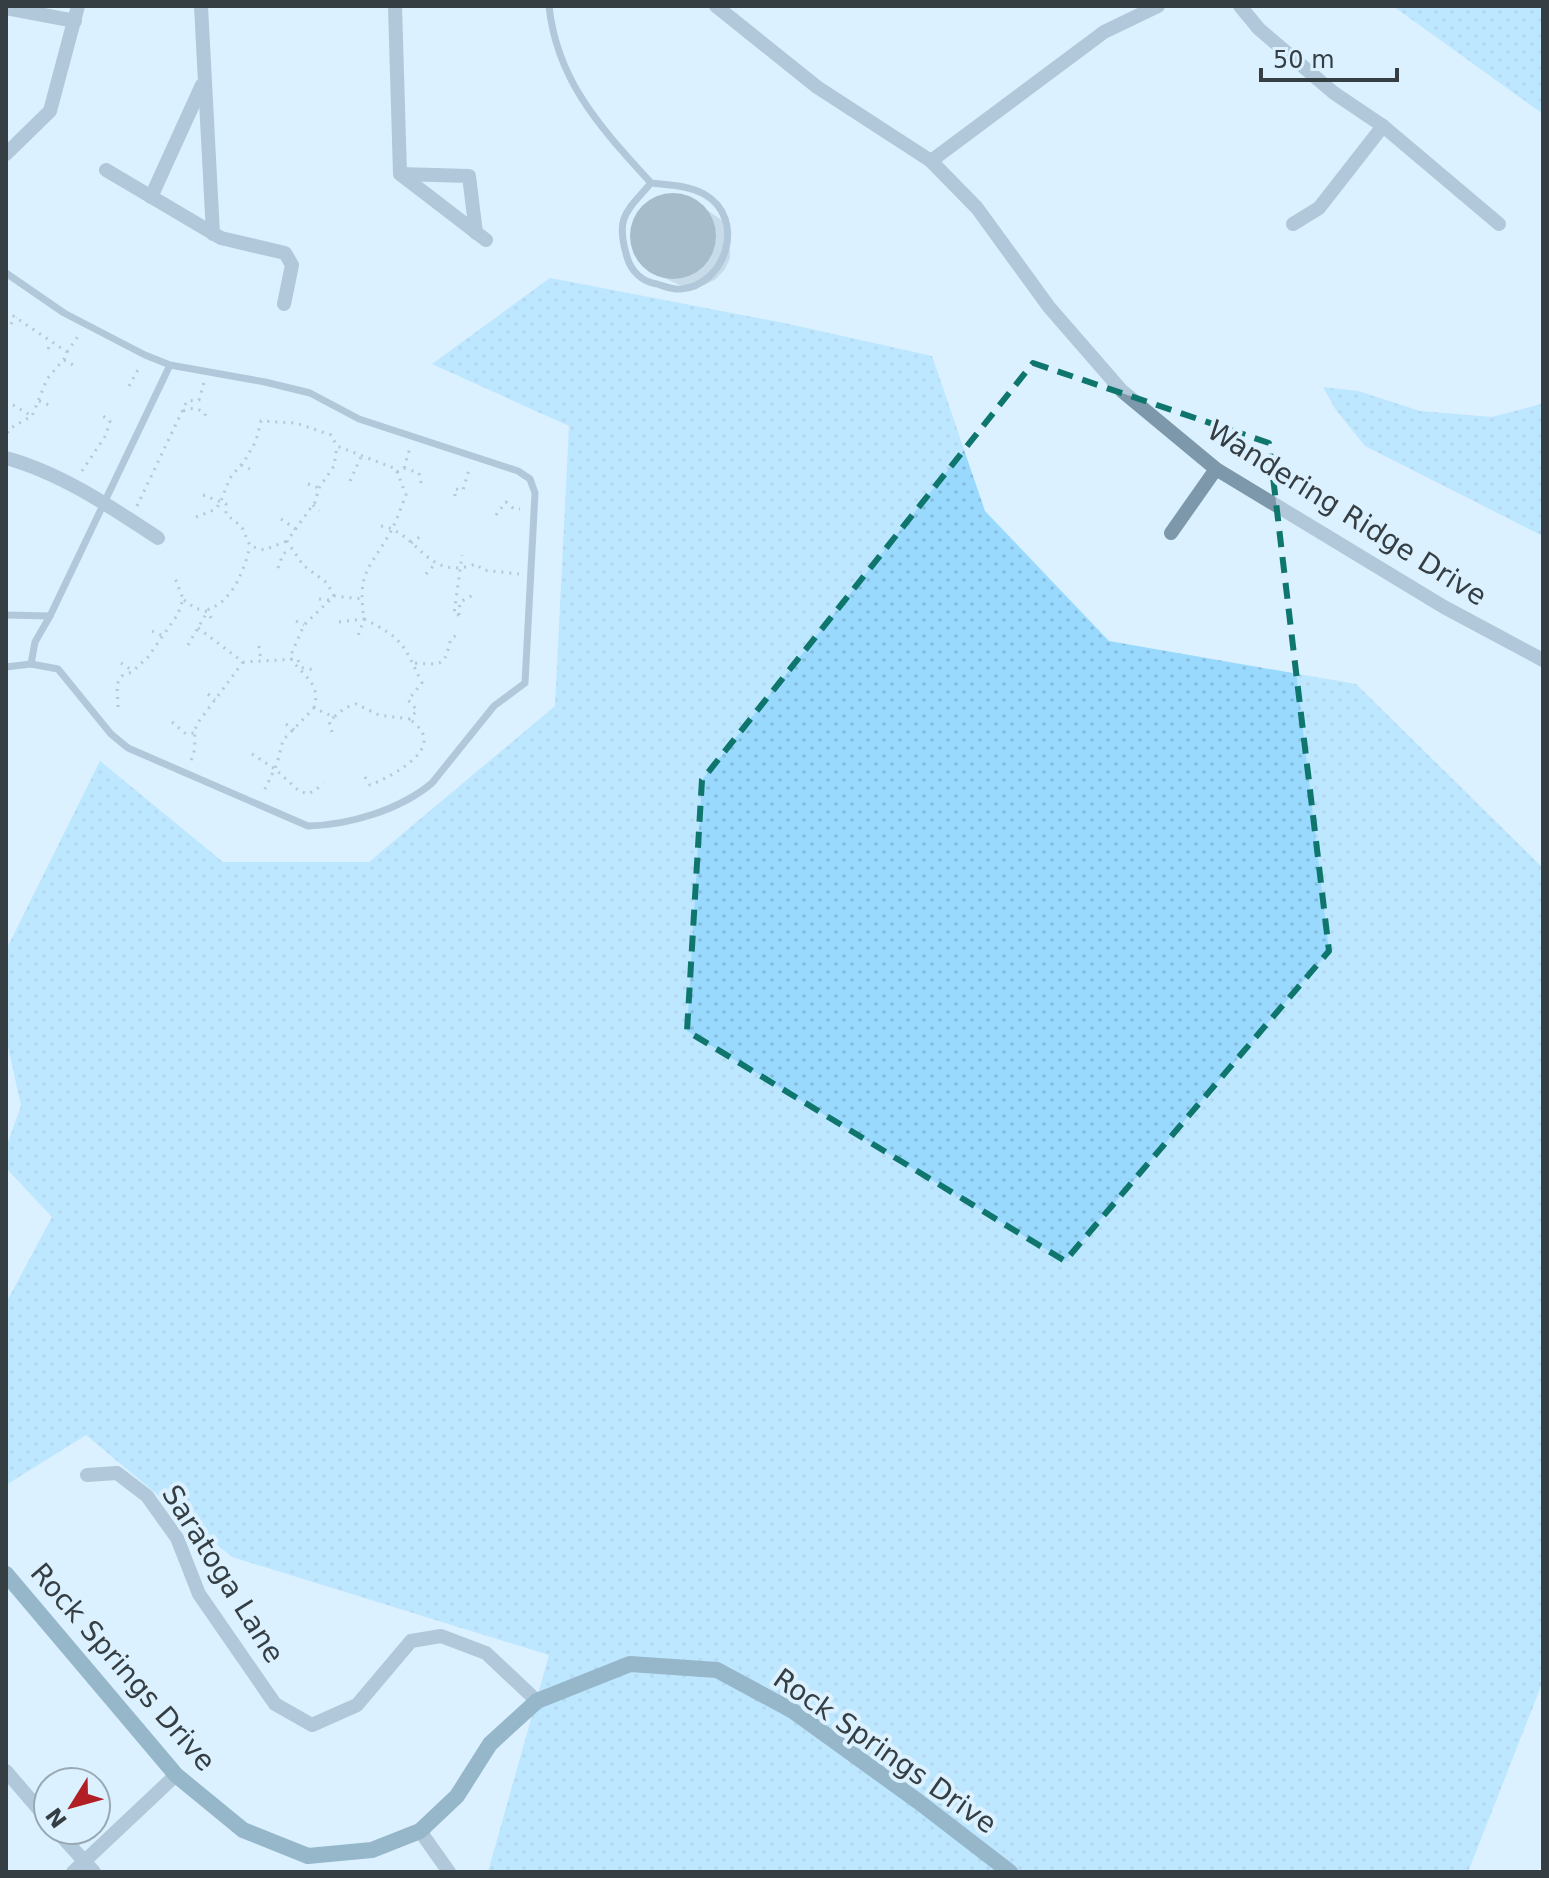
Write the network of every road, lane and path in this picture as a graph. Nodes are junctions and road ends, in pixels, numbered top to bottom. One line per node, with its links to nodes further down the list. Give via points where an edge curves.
1 (78, 6): 9 (street)
2 (201, 6): 10 (street)
3 (395, 6): 15 (street)
4 (549, 6): 16 (lane, via 561,59 579,95 603,132)
5 (716, 6): 13 (street, Wandering Ridge Drive, via 817,87)
6 (1158, 6): 13 (street, via 1104,32)
7 (1240, 6): 11 (street, via 1334,93)
8 (6, 8): 9 (street)
9 (75, 21): 12 (street, via 50,111)
10 (203, 80): 17 (street); 20 (street)
11 (1383, 126): 18 (street, via 1319,208); 19 (street)
12 (6, 154)
13 (931, 161): 52 (street, Wandering Ridge Drive, via 977,208 1049,307 1122,391)
14 (106, 170): 17 (street)
15 (400, 174): 15 (street, via 481,236 469,176)
16 (651, 183): 16 (lane, via 624,214 621,237 630,268 648,283 680,289 705,281 725,254 729,234 721,211 707,196 687,187)
17 (151, 197): 20 (street)
18 (1293, 224)
19 (1499, 224)
20 (213, 234): 22 (street, via 285,253 292,265)
21 (6, 273): 26 (lane)
22 (284, 304)
23 (6, 311): 24 (path)
24 (16, 317): 25 (path); 27 (path)
25 (11, 324)
26 (87, 324): 29 (path); 30 (lane)
27 (51, 342): 28 (path); 29 (path)
28 (48, 349)
29 (67, 352): 31 (path)
30 (145, 355): 32 (lane); 35 (path)
31 (64, 359): 33 (path); 37 (path, via 47,379)
32 (170, 365): 34 (lane); 63 (lane)
33 (75, 366)
34 (206, 373): 39 (path, via 199,400 187,401); 44 (lane, via 310,393 359,419)
35 (129, 386)
36 (6, 401): 40 (path)
37 (39, 401): 38 (path); 40 (path)
38 (49, 405)
39 (183, 411): 42 (path, via 197,408); 56 (path)
40 (32, 416): 43 (path, via 9,429)
41 (103, 416): 54 (path, via 110,421 106,435)
42 (206, 418)
43 (6, 437)
44 (413, 437): 47 (lane); 50 (path)
45 (337, 446): 46 (path); 49 (path, via 323,431 261,421); 60 (path, via 334,466)
46 (361, 457): 53 (path); 57 (path)
47 (473, 457): 62 (path, via 463,490 455,489); 66 (lane, via 530,479)
48 (6, 458): 63 (street)
49 (241, 465): 51 (path); 64 (path)
50 (404, 468): 53 (path); 59 (path, via 419,473)
51 (250, 469)
52 (1216, 469): 75 (street); 111 (street, Wandering Ridge Drive, via 1444,607)
53 (397, 472): 73 (path, via 406,495)
54 (80, 474)
55 (157, 474): 56 (path)
56 (150, 477): 71 (path)
57 (350, 481)
58 (308, 484): 60 (path)
59 (422, 487)
60 (319, 488): 65 (path)
61 (203, 495): 64 (path)
62 (455, 496)
63 (104, 503): 71 (street); 97 (lane)
64 (220, 503): 69 (path); 80 (path, via 226,504 226,514 242,527)
65 (313, 505): 67 (path); 74 (path)
66 (534, 509): 68 (path, via 514,509 506,502); 140 (lane, via 525,683 494,706 432,783 337,825 308,826)
67 (319, 511)
68 (496, 515)
69 (196, 517)
70 (281, 519): 74 (path)
71 (131, 520): 77 (street)
72 (381, 526): 73 (path)
73 (393, 528): 79 (path); 93 (path, via 364,572)
74 (297, 530): 78 (path)
75 (1171, 533)
76 (421, 536): 79 (path)
77 (158, 538)
78 (287, 541): 80 (path, via 264,550); 81 (path)
79 (411, 543): 83 (path)
80 (250, 546): 95 (path, via 235,586)
81 (291, 549): 84 (path); 90 (path)
82 (462, 555): 85 (path)
83 (436, 563): 85 (path); 87 (path)
84 (278, 568)
85 (460, 569): 86 (path, via 476,564); 89 (path, via 454,614 459,615 460,602)
86 (509, 573)
87 (426, 574)
88 (175, 578): 91 (path)
89 (473, 595)
90 (334, 596): 93 (path); 94 (path)
91 (183, 599): 95 (path); 106 (path)
92 (319, 599): 94 (path)
93 (362, 599): 98 (path)
94 (330, 600): 102 (path)
95 (208, 612): 99 (path); 103 (path)
96 (6, 615): 97 (lane)
97 (50, 616): 116 (lane, via 35,642)
98 (364, 619): 101 (path); 107 (path); 115 (path, via 397,637)
99 (212, 620)
100 (296, 621): 102 (path)
101 (339, 622)
102 (304, 625): 110 (path)
103 (198, 628): 108 (path); 112 (path)
104 (152, 631): 106 (path)
105 (457, 635): 115 (path, via 443,661)
106 (163, 636): 119 (path)
107 (358, 636)
108 (188, 645)
109 (259, 646): 113 (path)
110 (291, 659): 113 (path); 118 (path); 125 (path, via 313,681 318,697)
111 (1543, 660)
112 (243, 662): 113 (path); 120 (path)
113 (261, 662)
114 (121, 663): 119 (path)
115 (415, 663): 128 (path, via 422,683 408,700 417,710)
116 (31, 664): 117 (lane); 137 (lane, via 58,669 128,748)
117 (6, 667)
118 (315, 670)
119 (133, 671): 124 (path, via 117,684)
120 (224, 687): 121 (path); 123 (path)
121 (229, 693)
122 (208, 694): 123 (path)
123 (215, 700): 127 (path)
124 (118, 707)
125 (314, 708): 126 (path); 132 (path)
126 (334, 717): 128 (path, via 356,704 379,715); 133 (path, via 329,721)
127 (201, 719): 130 (path); 134 (path)
128 (410, 719): 138 (path, via 424,736 419,754 370,785)
129 (172, 722): 134 (path, via 186,734)
130 (205, 723)
131 (286, 724): 132 (path)
132 (294, 730): 136 (path, via 283,740)
133 (332, 732)
134 (194, 733): 137 (path, via 196,750)
135 (252, 754): 136 (path)
136 (275, 769): 139 (path, via 307,794); 140 (path)
137 (185, 772): 140 (lane)
138 (365, 777)
139 (323, 783)
140 (258, 803)
141 (87, 1475): 143 (street, Saratoga Lane, via 117,1473 147,1496 177,1538 199,1594 275,1704 312,1725 357,1705 411,1641 441,1636 486,1653)
142 (6, 1574): 145 (street, Rock Springs Drive)
143 (537, 1701): 147 (street, Rock Springs Drive, via 490,1744 457,1796); 151 (street, Rock Springs Drive, via 630,1664 717,1670 793,1711)
144 (6, 1771): 146 (street)
145 (176, 1775): 147 (street, Rock Springs Drive, via 243,1830 308,1856 372,1850); 149 (street)
146 (32, 1801)
147 (420, 1831): 150 (street)
148 (67, 1846): 149 (street)
149 (84, 1869)
150 (449, 1872)
151 (1010, 1872)

